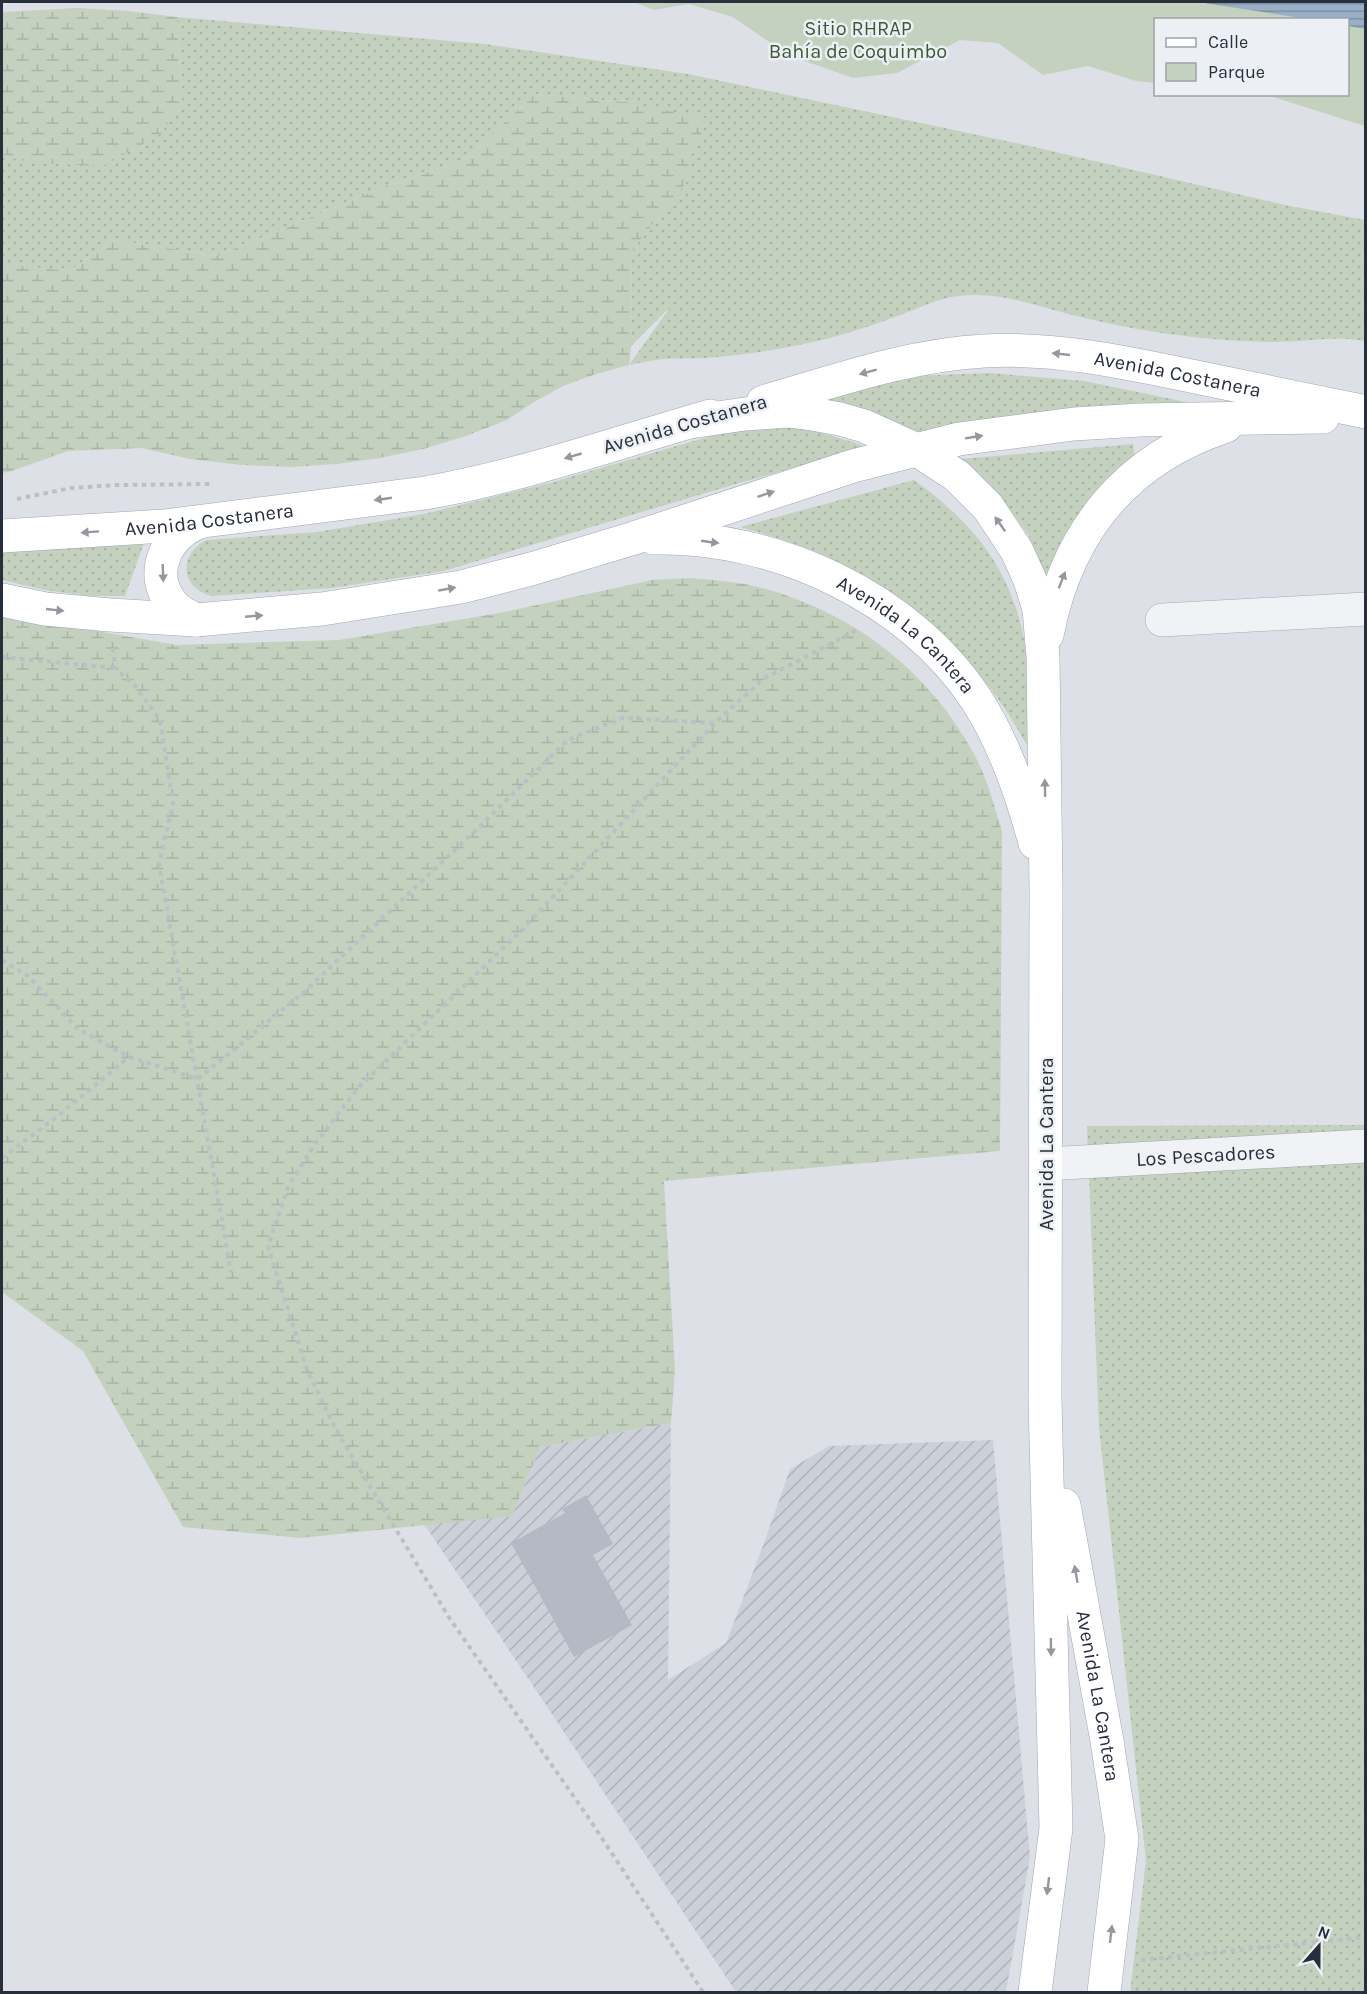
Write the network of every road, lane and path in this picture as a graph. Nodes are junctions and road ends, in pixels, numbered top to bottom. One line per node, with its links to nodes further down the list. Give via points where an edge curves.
1 (1365, 412): 4 (main road, Avenida Costanera, one-way to 4, via 1147,367 1019,350 943,355 906,362)
2 (1365, 417): 3 (main road, Avenida Costanera)
3 (1258, 418): 5 (main road, Avenida Costanera, one-way to 3, via 1001,432 1074,424); 16 (main road, one-way to 3, via 1061,581 1079,544 1108,502 1127,482 1175,448 1208,432)
4 (690, 422): 5 (main road, Avenida La Cantera, via 789,411 864,426); 6 (main road, Avenida Costanera, one-way to 6, via 467,485)
5 (917, 450): 8 (main road, Avenida Costanera, one-way to 5, via 852,466); 16 (main road, Avenida La Cantera, one-way to 5, via 1039,609 1017,551 973,491)
6 (211, 520): 7 (main road, Avenida Costanera, one-way to 7); 13 (main road, one-way to 13, via 179,533 162,563 165,592 184,614)
7 (2, 536)
8 (631, 539): 11 (main road, Avenida La Cantera, one-way to 11, via 710,541 781,557 849,586); 13 (main road, Avenida Costanera, one-way to 8, via 322,609 461,587)
9 (2, 600): 12 (main road, Avenida Costanera, one-way to 12)
10 (1365, 609): 14 (street)
11 (890, 612): 18 (path, via 763,679); 19 (main road, Avenida La Cantera, via 940,655 977,700 1016,783)
12 (110, 615): 13 (main road, Avenida Costanera); 17 (path)
13 (196, 620)
14 (1162, 620)
15 (2, 657): 17 (path)
16 (1043, 657): 19 (main road, Avenida La Cantera, one-way to 16)
17 (115, 668): 22 (path, via 135,686 160,720 173,803 159,864)
18 (715, 723): 22 (path, via 622,718 568,740 304,992); 30 (path, via 522,930 358,1087 289,1185 268,1246 306,1370 336,1430 450,1619 588,1817)
19 (1046, 888): 25 (main road, Avenida La Cantera)
20 (2, 960): 21 (path, via 28,976 78,1029)
21 (129, 1057): 22 (path); 24 (path)
22 (198, 1079): 26 (path)
23 (1365, 1146): 25 (street, Los Pescadores)
24 (2, 1158)
25 (1046, 1164): 27 (main road, Avenida La Cantera)
26 (231, 1272)
27 (1044, 1400): 29 (main road, Avenida La Cantera, one-way to 27, via 1122,1839); 31 (main road, Avenida La Cantera, one-way to 31, via 1056,1828)
28 (1365, 1937): 29 (path)
29 (1105, 1978)
30 (703, 1992)
31 (1035, 1992)

